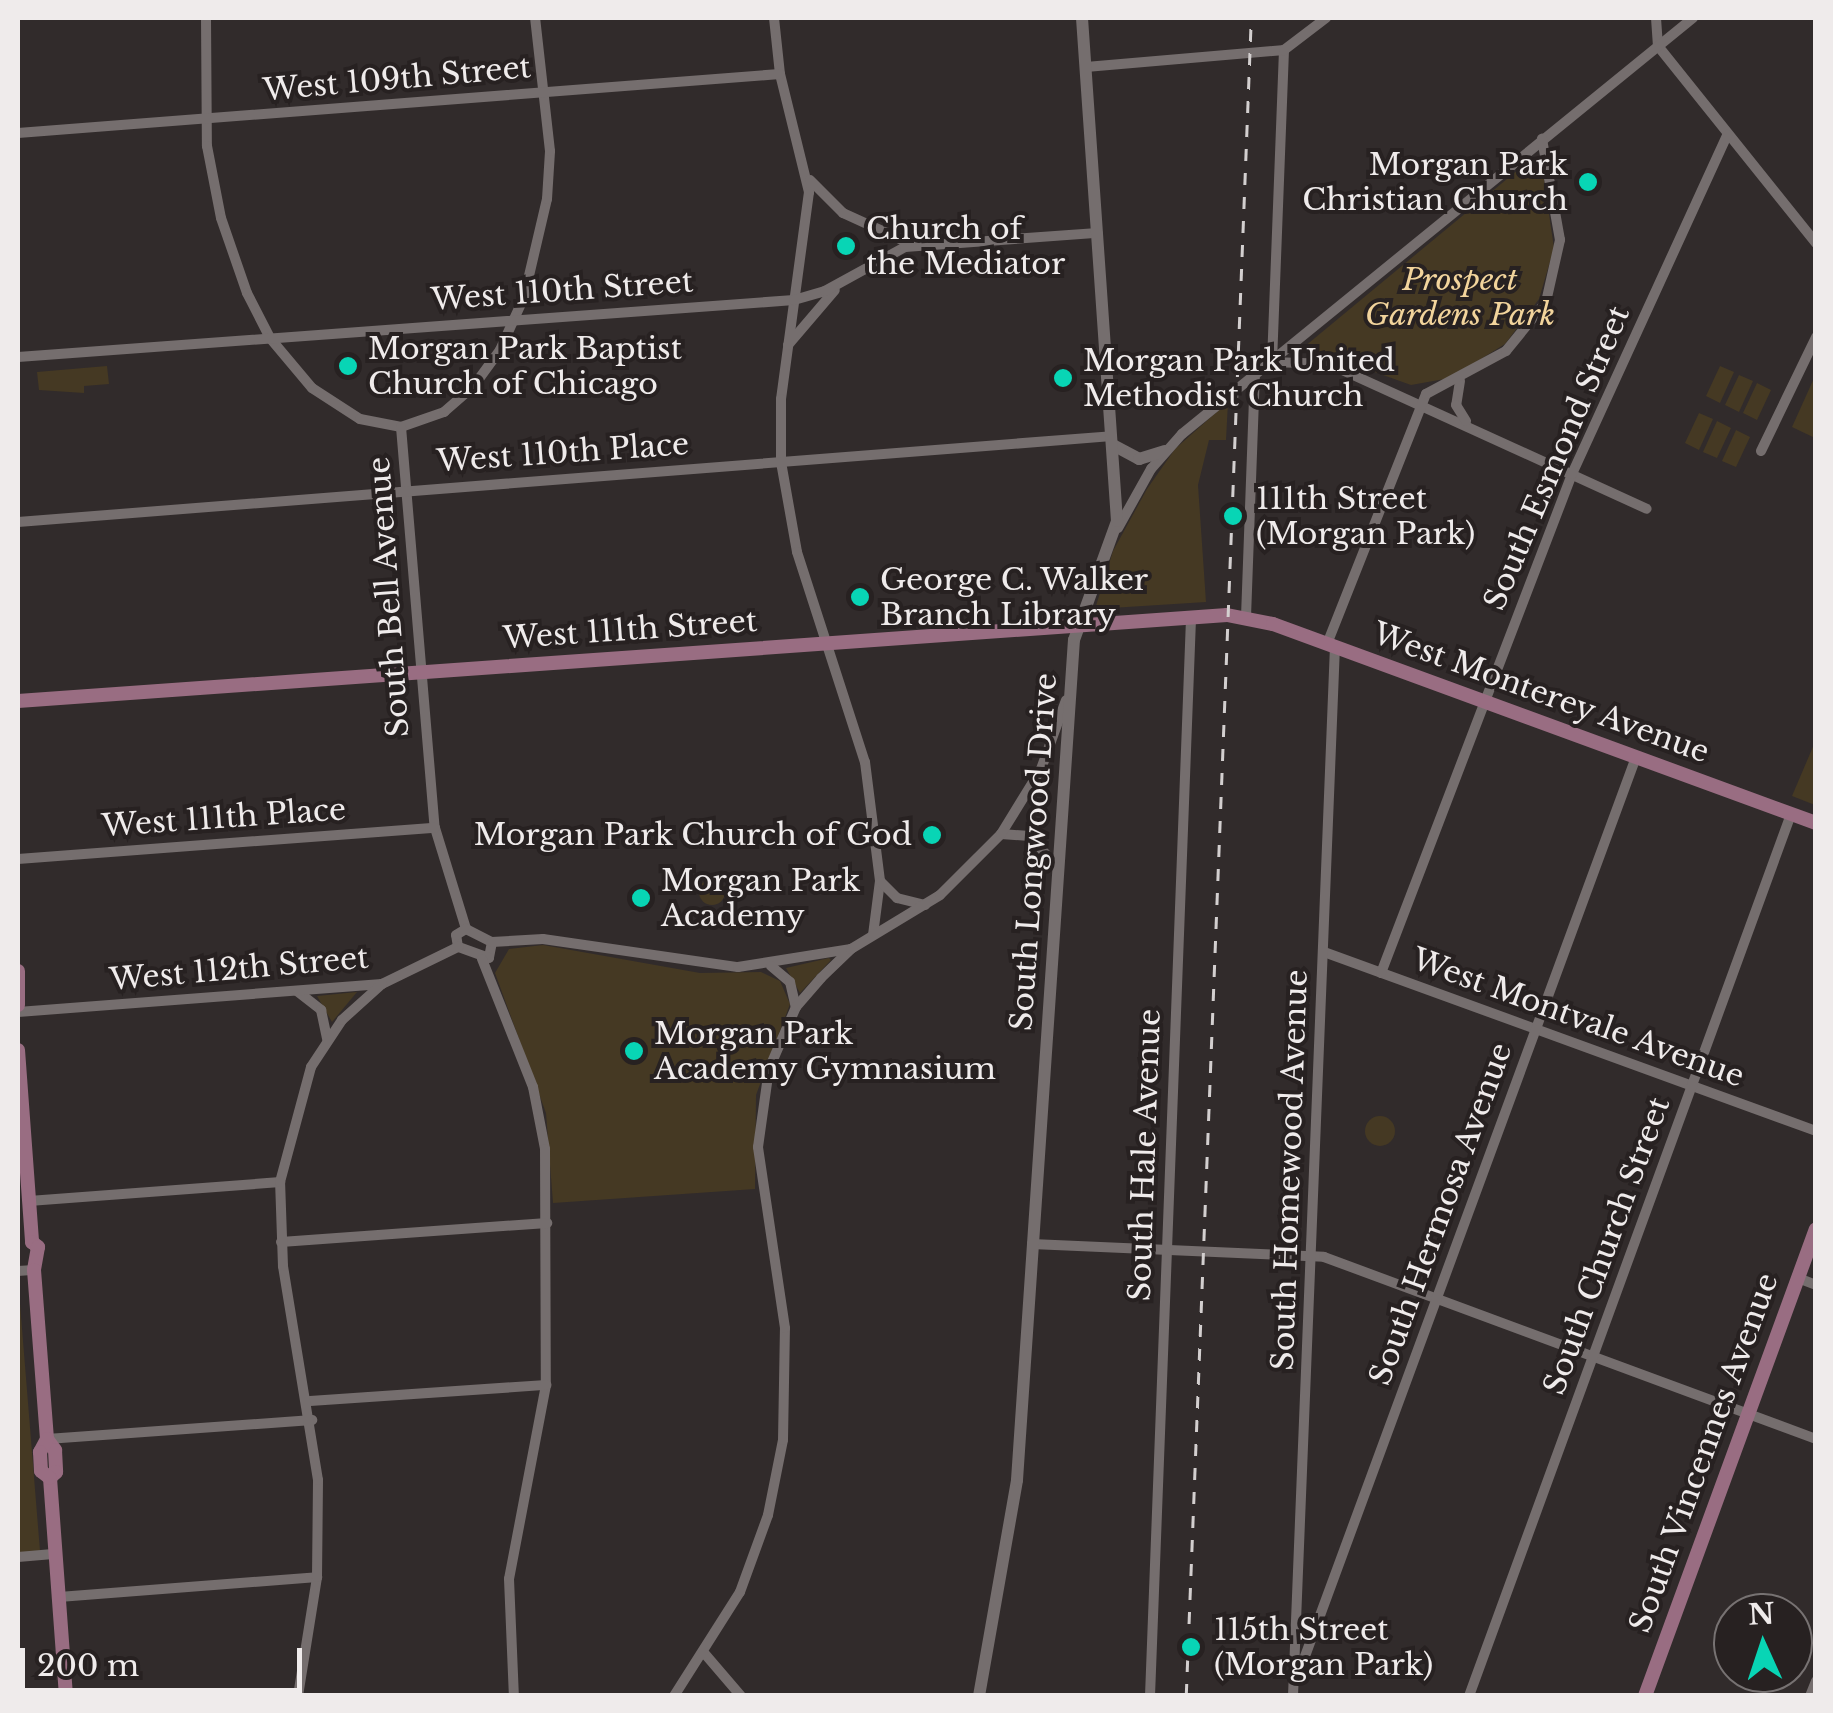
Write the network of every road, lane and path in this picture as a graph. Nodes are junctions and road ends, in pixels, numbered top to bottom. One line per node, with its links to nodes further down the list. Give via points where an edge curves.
1 (206, 18): 13 (street)
2 (535, 18): 12 (street, South Bell Avenue)
3 (774, 18): 11 (street)
4 (1082, 18): 10 (street, South Longwood Drive)
5 (1326, 18): 9 (street)
6 (1656, 18): 8 (street)
7 (1693, 18): 8 (street)
8 (1658, 46): 15 (street); 16 (street)
9 (1284, 50): 10 (street); 28 (street)
10 (1086, 66): 18 (street, South Longwood Drive)
11 (780, 74): 12 (street, West 109th Street); 17 (street)
12 (546, 92): 13 (street, West 109th Street); 23 (street, South Bell Avenue, via 547,199)
13 (205, 120): 14 (street, West 109th Street); 25 (street, via 221,218)
14 (18, 133)
15 (1727, 135): 19 (street); 38 (street, South Esmond Street)
16 (1542, 139): 28 (street); 30 (street, via 1559,219 1554,282 1522,336)
17 (807, 174): 20 (street, via 843,213); 22 (street, via 804,262)
18 (1097, 233): 20 (street, West 110th Street); 34 (street, South Longwood Drive)
19 (1816, 243)
20 (916, 245): 21 (street, West 110th Street)
21 (843, 282): 22 (street, West 110th Street); 26 (street)
22 (794, 300): 23 (street, West 110th Street); 26 (street)
23 (516, 319): 25 (street, West 110th Street); 33 (street, South Bell Avenue, via 488,370 459,401)
24 (1816, 337): 36 (street)
25 (270, 338): 27 (street, West 110th Street); 33 (street, via 330,403 360,420)
26 (788, 346): 37 (street)
27 (18, 358)
28 (1272, 362): 29 (street); 31 (street, via 1329,364)
29 (1255, 376): 35 (street); 43 (street)
30 (1460, 381): 31 (street, via 1434,389); 32 (street, via 1456,406)
31 (1422, 402): 32 (street); 47 (street, South Homewood Avenue)
32 (1472, 426): 38 (street)
33 (401, 427): 39 (street, South Bell Avenue)
34 (1113, 441): 35 (street, via 1139,459); 37 (street, West 110th Place); 42 (street, South Longwood Drive)
35 (1165, 451): 42 (street)
36 (1761, 451)
37 (781, 462): 39 (street, West 110th Place); 46 (street, via 792,533)
38 (1572, 474): 40 (street); 51 (street, South Esmond Street)
39 (407, 490): 41 (street, West 110th Place); 48 (street, South Bell Avenue)
40 (1647, 509)
41 (18, 522)
42 (1115, 534): 45 (street, South Longwood Drive)
43 (1246, 616): 44 (main road, West 111th Street); 47 (main road, West Monterey Avenue)
44 (1191, 617): 45 (main road, West 111th Street); 86 (street, South Hale Avenue)
45 (1076, 624): 46 (main road, West 111th Street); 49 (street, South Longwood Drive)
46 (828, 643): 48 (main road, West 111th Street); 59 (street, via 865,762)
47 (1331, 646): 51 (main road, West Monterey Avenue); 66 (street, South Homewood Avenue)
48 (422, 673): 50 (main road, West 111th Street); 55 (street, South Bell Avenue)
49 (1069, 684): 56 (street, via 1041,769); 58 (street, South Longwood Drive)
50 (18, 701)
51 (1482, 701): 52 (main road, West Monterey Avenue); 70 (street, South Esmond Street)
52 (1636, 758): 53 (main road, West Monterey Avenue); 75 (street, South Hermosa Avenue)
53 (1791, 814): 54 (main road, West Monterey Avenue); 78 (street, South Church Street)
54 (1816, 822)
55 (435, 828): 57 (street, West 111th Place); 61 (street, South Bell Avenue)
56 (1001, 834): 58 (street, via 1039,841); 60 (street)
57 (18, 858)
58 (1058, 867): 85 (street, South Longwood Drive)
59 (880, 881): 60 (street, via 898,898); 62 (street)
60 (925, 905): 62 (street)
61 (466, 929): 63 (street); 64 (street, via 456,936)
62 (873, 935): 65 (street)
63 (492, 942): 67 (street, via 493,953); 68 (street, via 544,938 704,966)
64 (458, 947): 67 (street); 71 (street, West 112th Street)
65 (851, 949): 68 (street); 73 (street)
66 (1324, 952): 70 (street, West Montvale Avenue); 87 (street, South Homewood Avenue)
67 (482, 959): 82 (street, via 533,1087 546,1149)
68 (770, 966): 73 (street, via 790,982)
69 (18, 972): 74 (main road)
70 (1381, 973): 75 (street, West Montvale Avenue)
71 (382, 984): 72 (street, West 112th Street); 76 (street)
72 (296, 991): 74 (street, West 112th Street); 76 (street, via 321,1010)
73 (796, 1007): 104 (street, via 769,1070 758,1122 763,1208 786,1342 783,1440 756,1553)
74 (18, 1008)
75 (1536, 1028): 78 (street, West Montvale Avenue); 92 (street, South Hermosa Avenue)
76 (327, 1040): 80 (street, via 302,1086)
77 (18, 1050): 81 (main road)
78 (1692, 1086): 79 (street, West Montvale Avenue); 93 (street, South Church Street)
79 (1816, 1131)
80 (280, 1182): 81 (street); 84 (street)
81 (29, 1201): 88 (main road, via 27,1262)
82 (547, 1223): 84 (street); 94 (street)
83 (1816, 1230): 90 (main road, South Vincennes Avenue)
84 (281, 1242): 95 (street)
85 (1032, 1244): 86 (street); 112 (street, South Longwood Drive, via 1012,1523)
86 (1166, 1250): 87 (street); 113 (street, South Hale Avenue)
87 (1310, 1256): 92 (street); 106 (street, South Homewood Avenue)
88 (34, 1270): 89 (street); 98 (main road)
89 (18, 1271)
90 (1798, 1278): 91 (street); 96 (main road, South Vincennes Avenue)
91 (1816, 1285)
92 (1437, 1298): 93 (street); 106 (street, South Hermosa Avenue)
93 (1594, 1355): 96 (street); 114 (street, South Church Street)
94 (546, 1385): 95 (street); 109 (street, via 509,1579 507,1653)
95 (310, 1401): 97 (street)
96 (1748, 1414): 99 (street); 115 (main road, South Vincennes Avenue)
97 (312, 1420): 98 (street); 102 (street)
98 (47, 1439): 100 (main road, via 56,1450 50,1478)
99 (1816, 1439)
100 (56, 1554): 101 (street); 103 (main road)
101 (18, 1556)
102 (317, 1577): 103 (street); 108 (street)
103 (59, 1596): 107 (main road)
104 (705, 1654): 110 (street); 111 (street)
105 (1816, 1680): 116 (street)
106 (1293, 1692)
107 (66, 1696)
108 (298, 1696)
109 (514, 1696)
110 (674, 1696)
111 (741, 1696)
112 (980, 1696)
113 (1150, 1696)
114 (1469, 1696)
115 (1645, 1696)
116 (1810, 1696)

